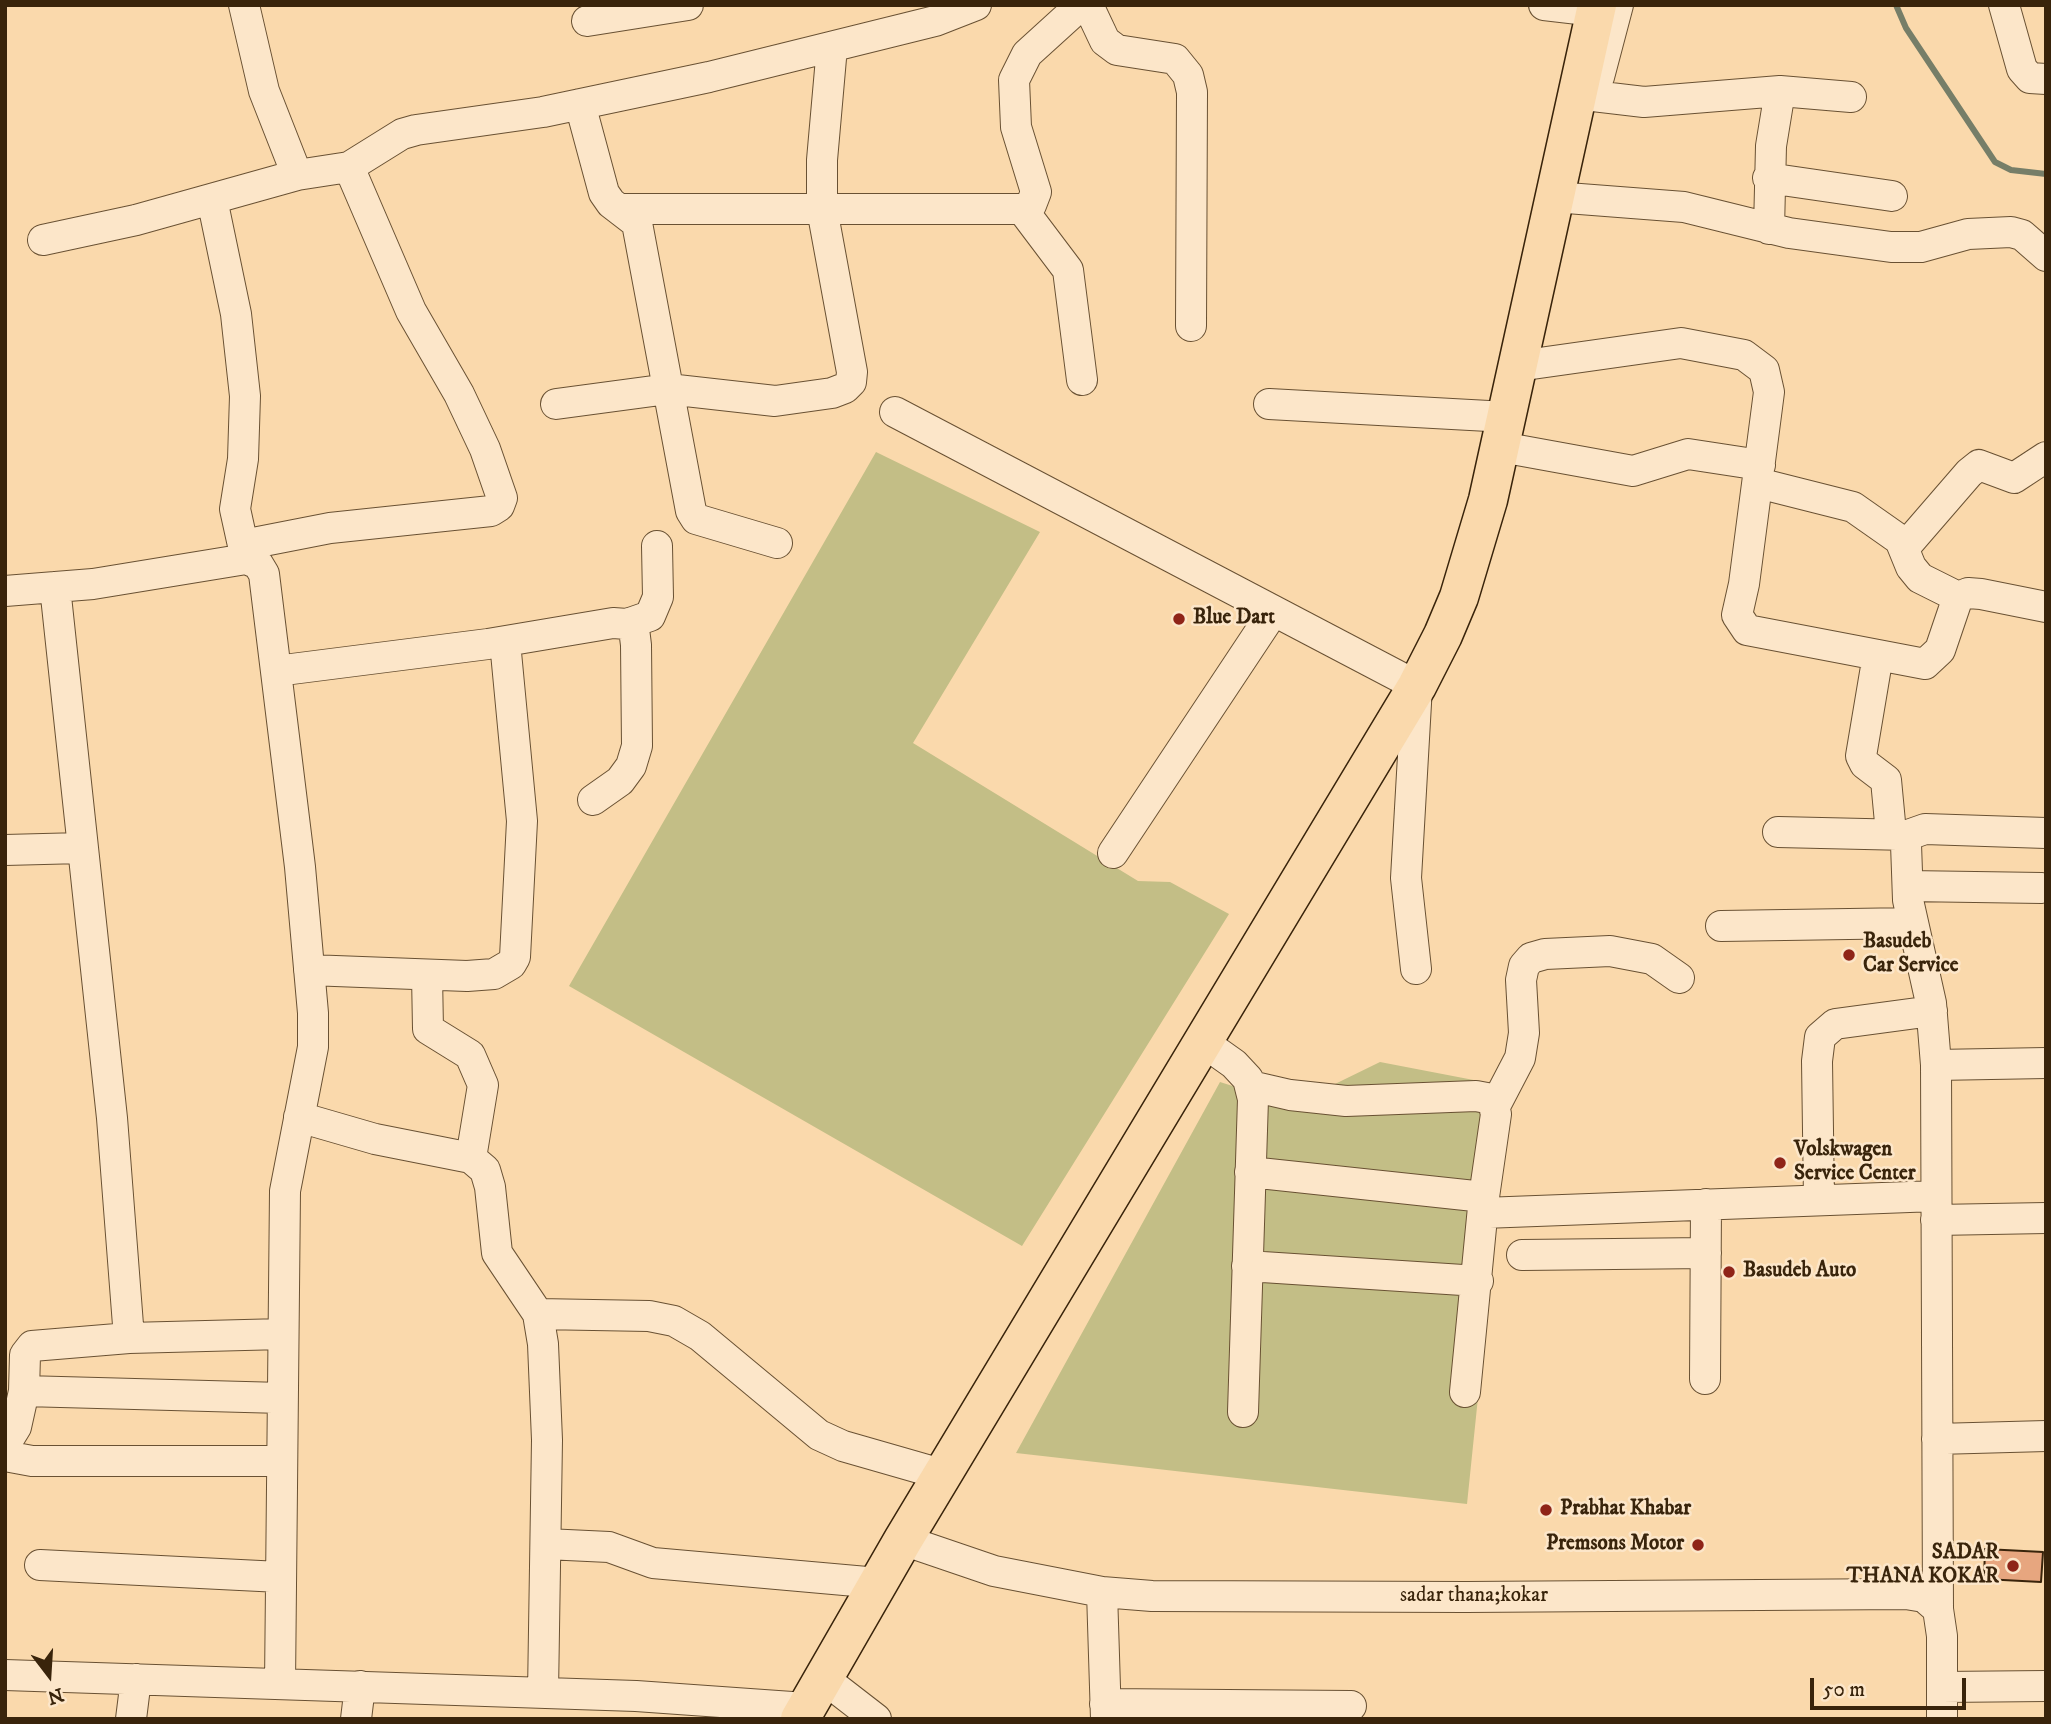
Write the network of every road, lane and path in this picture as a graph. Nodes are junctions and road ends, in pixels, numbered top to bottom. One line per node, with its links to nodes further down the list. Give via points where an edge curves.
1 (244, 5): 19 (street, via 264,91)
2 (688, 5): 11 (street)
3 (976, 5): 10 (street)
4 (1081, 5): 26 (street, via 1027,54 1014,80 1016,127 1036,192 1031,205)
5 (1088, 5): 31 (street, via 1105,41 1117,50 1175,59 1188,75 1192,92)
6 (1544, 5): 9 (street)
7 (1618, 5): 15 (street)
8 (2004, 5): 13 (street, via 2022,69 2030,78)
9 (1595, 6): 30 (main road, via 1546,263)
10 (903, 17): 12 (street)
11 (587, 21)
12 (831, 47): 17 (street); 25 (street)
13 (2046, 79)
14 (1780, 91): 15 (street, via 1644,102); 16 (street); 20 (street)
15 (1594, 96): 22 (street)
16 (1851, 97)
17 (579, 104): 18 (street, via 416,130); 24 (street, via 604,193)
18 (349, 167): 19 (street); 44 (street, via 411,311 485,449 502,498 491,511 330,528)
19 (297, 175): 23 (street)
20 (1768, 178): 21 (street); 27 (street)
21 (1892, 196)
22 (1567, 198): 27 (street, via 1684,207); 30 (street, via 1546,288)
23 (212, 199): 28 (street); 44 (street, via 236,314 245,396 243,459 234,509)
24 (620, 209): 25 (street); 34 (street, via 637,223)
25 (822, 209): 26 (street); 34 (street, via 851,382 832,393 775,401)
26 (1022, 209): 33 (street, via 1068,270)
27 (1769, 229): 29 (street, via 1905,247 1968,234 2011,232 2022,235)
28 (43, 240)
29 (2046, 256)
30 (1529, 314): 32 (main road)
31 (1191, 326)
32 (1518, 366): 38 (main road); 40 (street, via 1681,343 1744,355 1757,362 1768,382)
33 (1082, 380)
34 (668, 389): 35 (street); 41 (street, via 696,519)
35 (556, 404)
36 (1269, 404): 38 (street)
37 (895, 412): 49 (street)
38 (1504, 432): 40 (street, via 1633,471 1688,454); 54 (main road, via 1459,597)
39 (2046, 457): 43 (street, via 2014,478 1979,465)
40 (1759, 474): 43 (street, via 1853,507); 52 (street, via 1737,615 1740,623 1759,633)
41 (777, 543)
42 (657, 546): 50 (street, via 658,597 650,616)
43 (1905, 547): 47 (street, via 1920,578)
44 (244, 552): 45 (street); 53 (street, via 264,575)
45 (55, 587): 46 (street); 59 (street)
46 (5, 591)
47 (1958, 597): 48 (street, via 1981,594); 52 (street, via 1935,657 1925,664)
48 (2046, 607)
49 (1273, 612): 54 (street); 61 (street)
50 (627, 624): 51 (street); 55 (street, via 634,629 636,645 637,746 620,781)
51 (505, 642): 53 (street); 68 (street, via 522,821 516,957 494,974)
52 (1878, 655): 58 (street, via 1861,756 1886,780)
53 (276, 671): 67 (street)
54 (1417, 686): 66 (street, via 1406,877); 71 (main road)
55 (593, 800)
56 (1778, 832): 58 (street)
57 (2046, 833): 58 (street, via 1925,829)
58 (1899, 834): 62 (street)
59 (82, 848): 60 (street); 90 (street, via 112,1118)
60 (5, 850)
61 (1113, 853)
62 (1908, 886): 63 (street); 64 (street)
63 (2042, 888)
64 (1913, 923): 65 (street); 70 (street)
65 (1721, 926)
66 (1416, 968)
67 (309, 970): 68 (street); 76 (street, via 313,1047)
68 (427, 975): 77 (street, via 428,1029 470,1055 482,1084)
69 (1679, 978): 75 (street, via 1652,959 1611,951 1531,958 1521,981 1524,1033 1520,1058)
70 (1932, 1011): 73 (street); 79 (street, via 1835,1024 1820,1037)
71 (1203, 1042): 74 (street, via 1234,1064); 102 (main road)
72 (2046, 1063): 73 (street)
73 (1936, 1065): 82 (street)
74 (1251, 1086): 75 (street, via 1346,1101 1485,1096); 78 (street)
75 (1495, 1106): 80 (street)
76 (299, 1116): 77 (street, via 375,1139); 89 (street, via 285,1191)
77 (471, 1158): 88 (street, via 485,1170 490,1186 497,1254)
78 (1250, 1172): 80 (street); 86 (street)
79 (1819, 1200): 81 (street); 82 (street)
80 (1483, 1205): 81 (street); 87 (street)
81 (1706, 1205): 84 (street)
82 (1936, 1208): 83 (street); 98 (street)
83 (2046, 1218)
84 (1706, 1253): 85 (street); 92 (street)
85 (1522, 1255)
86 (1247, 1266): 87 (street); 96 (street)
87 (1478, 1282): 94 (street)
88 (538, 1314): 102 (street, via 649,1316 674,1321 700,1336 819,1435); 104 (street, via 547,1440)
89 (283, 1334): 90 (street); 95 (street)
90 (129, 1338): 91 (street)
91 (19, 1344): 93 (street, via 24,1355)
92 (1705, 1379)
93 (24, 1391): 95 (street); 99 (street, via 16,1427)
94 (1465, 1392)
95 (282, 1398): 101 (street)
96 (1243, 1412)
97 (2046, 1436): 98 (street)
98 (1937, 1439): 109 (street)
99 (5, 1445)
100 (5, 1456): 101 (street, via 58,1462)
101 (280, 1461): 106 (street)
102 (944, 1475): 103 (main road)
103 (903, 1540): 107 (main road); 108 (street, sadar thana;kokar, via 994,1571)
104 (546, 1544): 107 (street, via 609,1548 667,1564); 116 (street)
105 (40, 1565): 106 (street)
106 (280, 1577): 112 (street)
107 (878, 1583): 117 (main road)
108 (1102, 1592): 109 (street, sadar thana;kokar, via 1439,1597 1906,1594 1924,1597); 120 (street)
109 (1938, 1609): 115 (street)
110 (5, 1675): 111 (street)
111 (136, 1679): 112 (street); 121 (street)
112 (280, 1684): 113 (street)
113 (360, 1686): 116 (street); 122 (street)
114 (2046, 1686): 115 (street)
115 (1942, 1687): 124 (street)
116 (543, 1693): 119 (street)
117 (810, 1702): 119 (street); 123 (street)
118 (1351, 1706): 120 (street)
119 (636, 1707)
120 (1105, 1711)
121 (131, 1719)
122 (356, 1719)
123 (876, 1719)
124 (1942, 1719)

